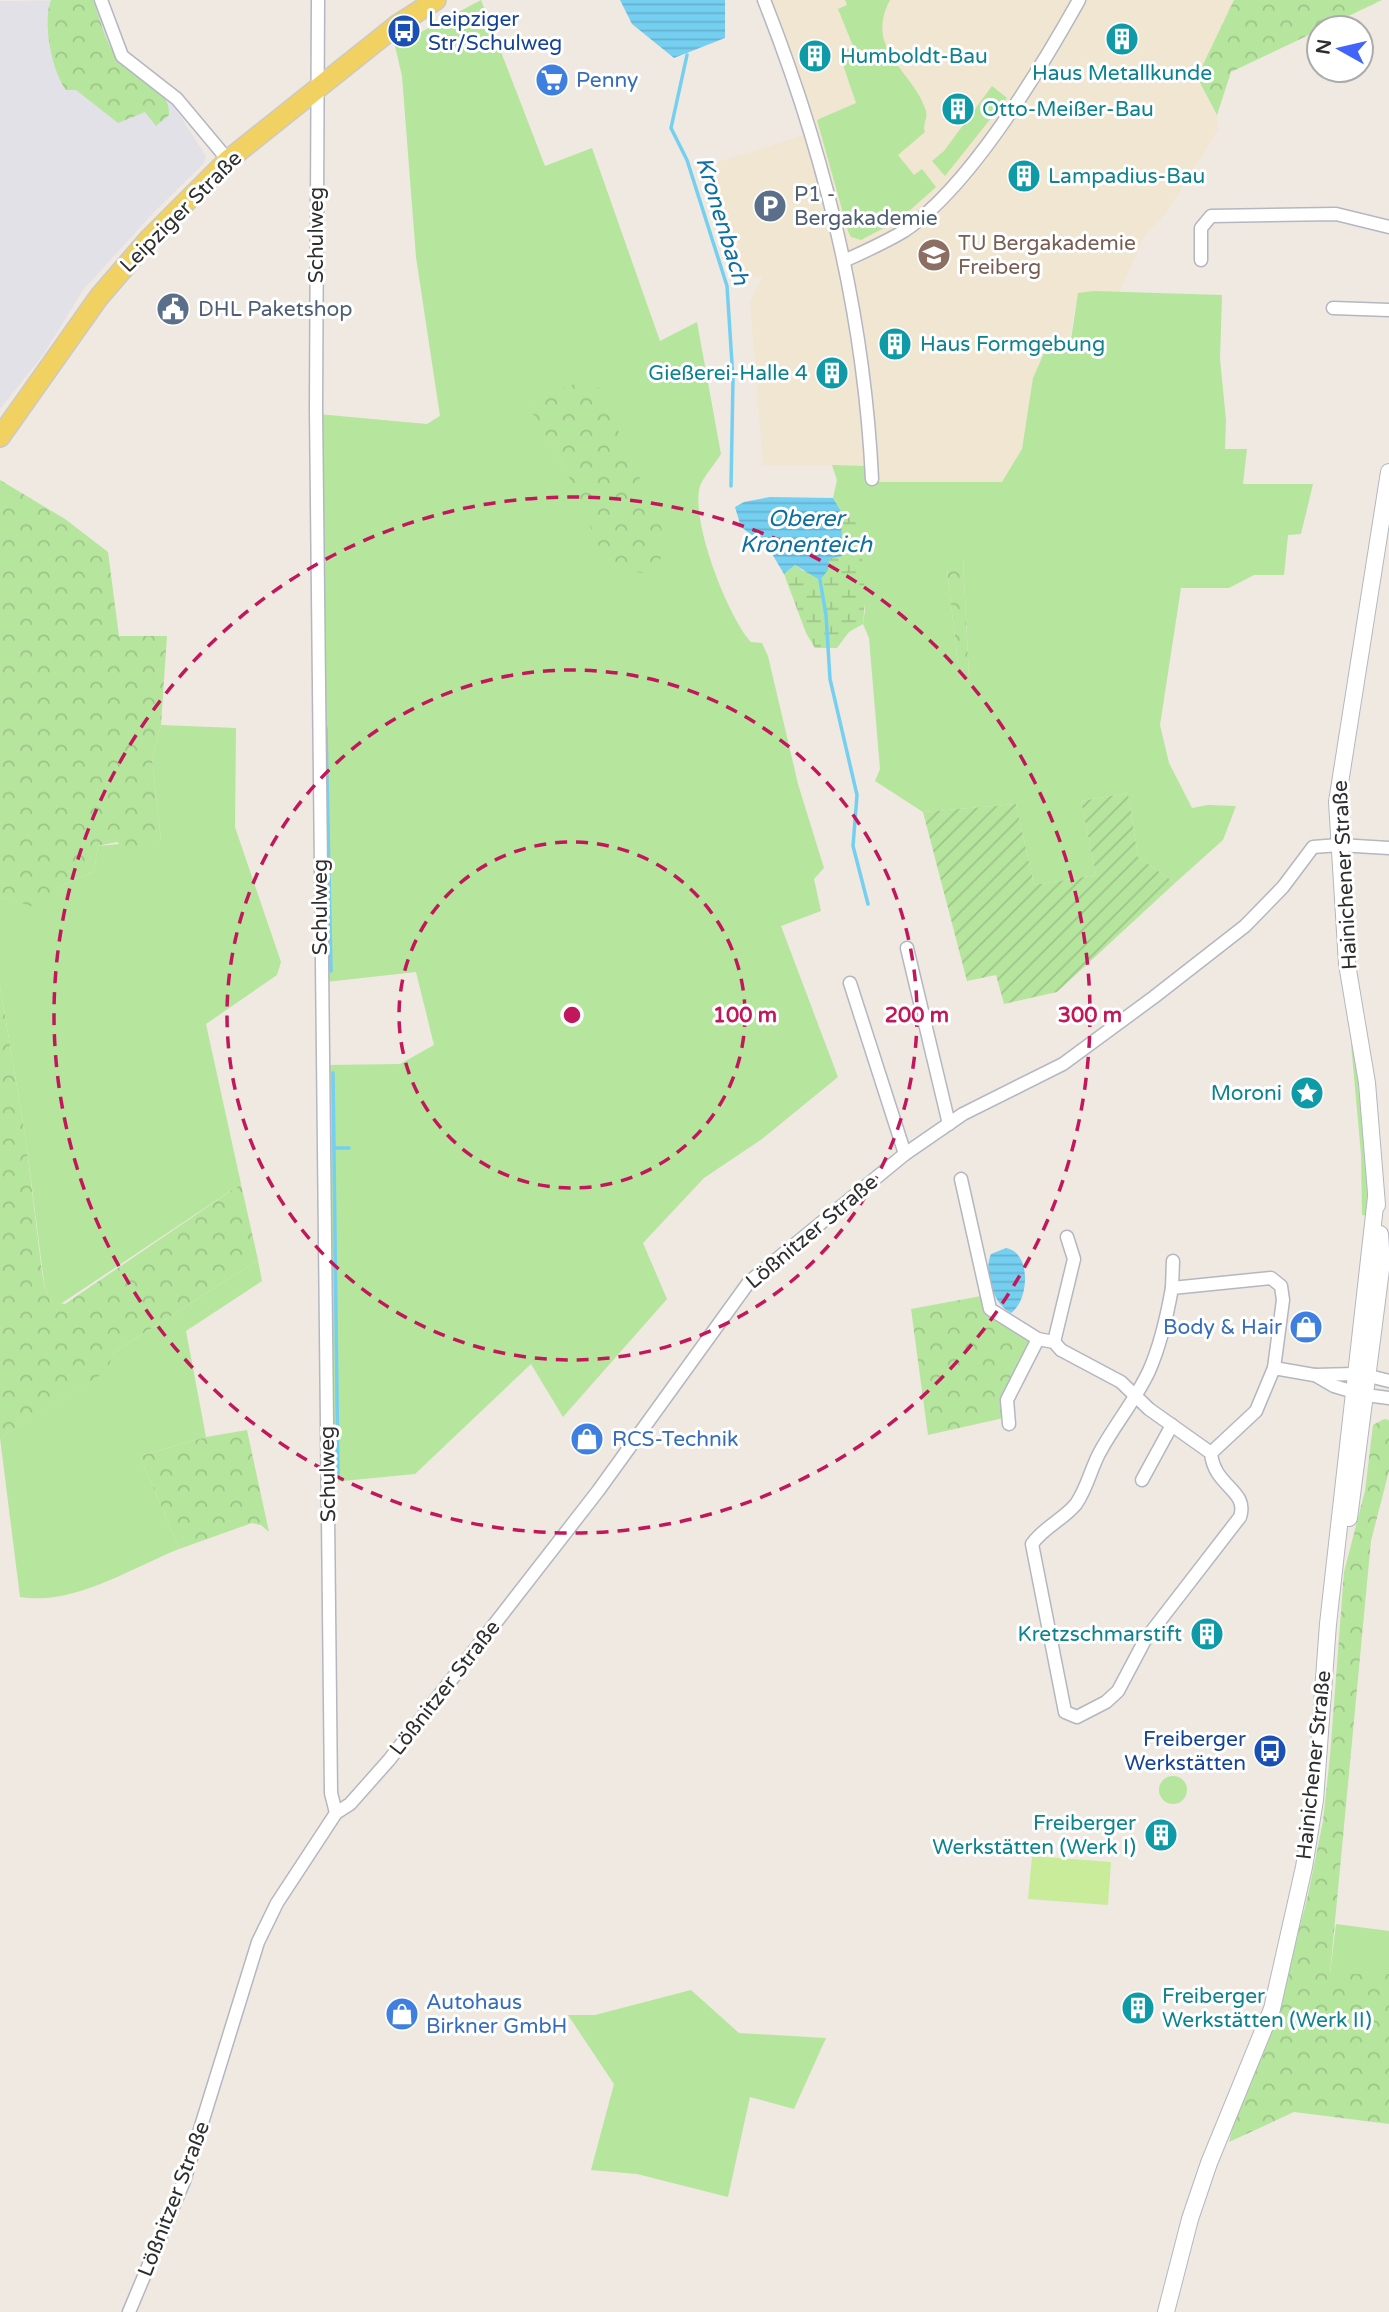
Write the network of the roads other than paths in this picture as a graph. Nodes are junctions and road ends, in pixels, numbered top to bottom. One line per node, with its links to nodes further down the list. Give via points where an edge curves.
1 (101, 0): 7 (street, via 122,56 177,99)
2 (318, 0): 6 (street, Schulweg)
3 (436, 0): 6 (main road, Leipziger Straße, via 397,25)
4 (764, 0): 9 (street, via 822,163)
5 (1079, 0): 9 (street, via 1034,77 953,184 905,230)
6 (317, 92): 7 (main road, Leipziger Straße); 39 (street, Schulweg, via 321,1056 331,1793)
7 (228, 160): 13 (main road, Leipziger Straße, via 149,239 99,298)
8 (1389, 227): 10 (street, via 1336,214 1211,216 1201,228)
9 (846, 260): 15 (street, via 869,420)
10 (1201, 260)
11 (1333, 308): 12 (street)
12 (1389, 310)
13 (0, 437)
14 (1389, 472): 16 (main road, Hainichener Straße, via 1338,777)
15 (872, 479)
16 (1339, 845): 17 (street, Lößnitzer Straße); 20 (street, Lößnitzer Straße, via 1313,847 1245,926 1063,1064); 30 (main road, Hainichener Straße, via 1376,1197)
17 (1389, 848)
18 (907, 948): 20 (street)
19 (850, 983): 21 (street)
20 (949, 1124): 21 (street, Lößnitzer Straße)
21 (905, 1154): 39 (street, Lößnitzer Straße, via 749,1282 598,1491 414,1728 350,1804)
22 (961, 1179): 26 (street, via 990,1309)
23 (1068, 1237): 27 (street, via 1074,1259)
24 (1173, 1261): 25 (street)
25 (1172, 1288): 28 (street, via 1271,1278 1281,1286 1283,1300); 33 (street, via 1164,1329)
26 (1038, 1339): 27 (street); 35 (street, via 1007,1399)
27 (1054, 1342): 33 (street)
28 (1275, 1368): 29 (street); 37 (street, via 1256,1411)
29 (1314, 1374): 30 (street); 32 (street)
30 (1362, 1375): 31 (street); 32 (main road, Hainichener Straße)
31 (1389, 1381)
32 (1360, 1393): 34 (street); 41 (main road, Hainichener Straße, via 1334,1574 1315,1800 1289,1941 1272,2009 1224,2122 1190,2219)
33 (1136, 1394): 36 (street); 37 (street, via 1099,1453 1075,1506 1042,1530 1032,1544 1065,1712 1077,1717 1118,1691 1145,1640 1240,1517 1241,1499 1218,1478)
34 (1389, 1398)
35 (1009, 1424)
36 (1171, 1425): 37 (street); 38 (street)
37 (1211, 1453)
38 (1142, 1480)
39 (336, 1813): 40 (street, Lößnitzer Straße, via 276,1903 258,1942 188,2170)
40 (129, 2312)
41 (1167, 2312)

